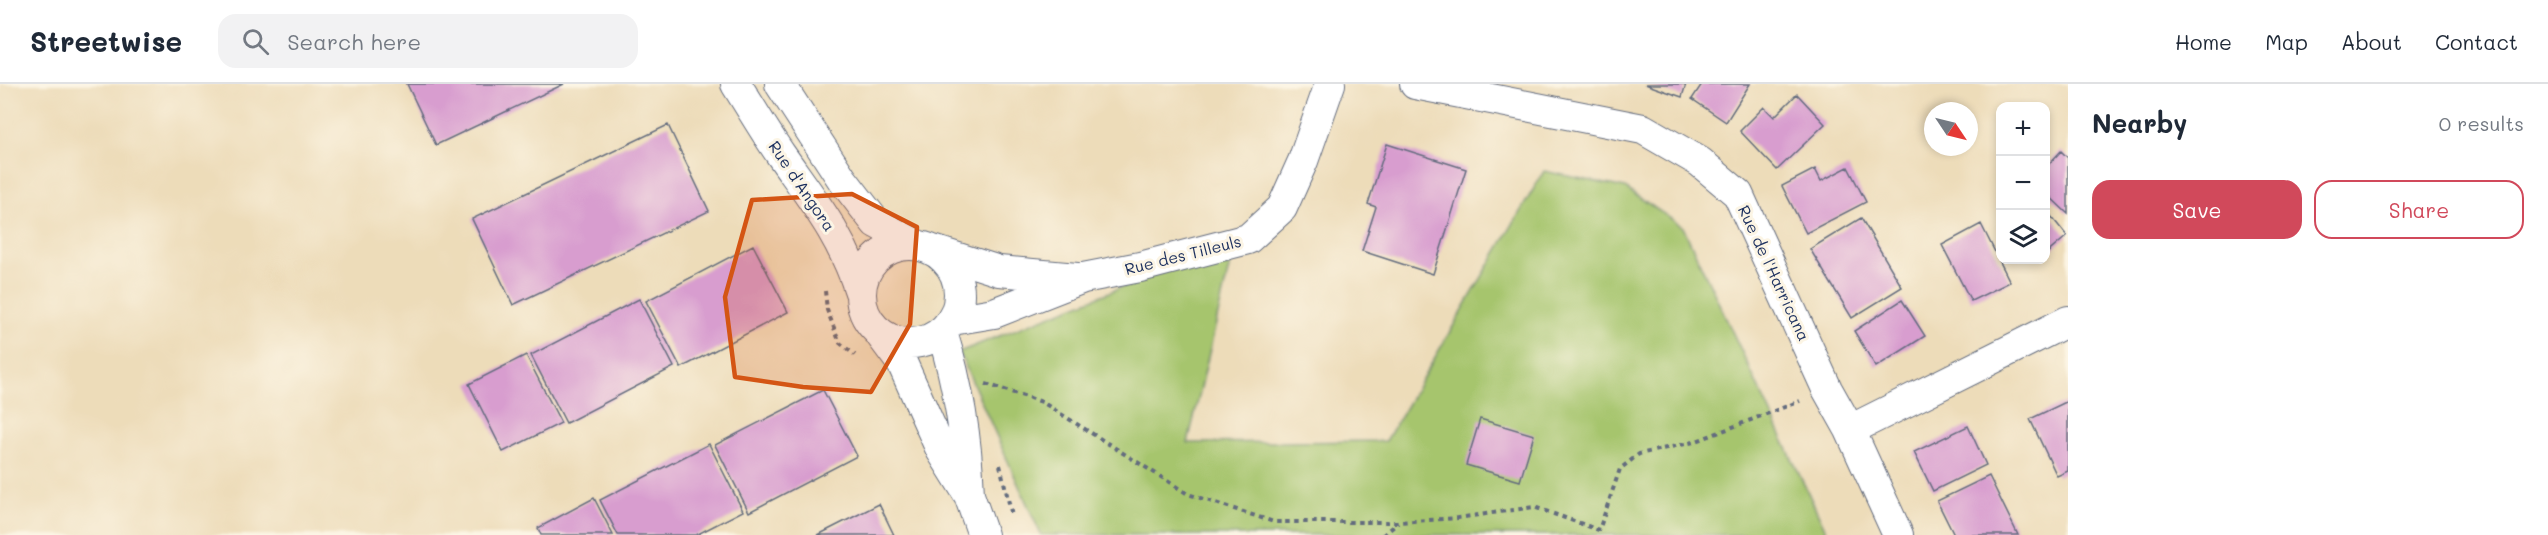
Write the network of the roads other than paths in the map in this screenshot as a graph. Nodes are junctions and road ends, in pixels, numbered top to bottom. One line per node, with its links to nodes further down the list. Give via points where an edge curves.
1 (736, 84): 7 (street, Rue d'Angora, via 827,218 851,263)
2 (780, 84): 5 (street, via 876,223)
3 (1330, 84): 6 (street, Rue des Tilleuls, via 1282,208 1248,239)
4 (1415, 84): 11 (street, Rue de l'Harricana, via 1643,129 1700,162 1738,194 1827,389)
5 (924, 247): 6 (street, Rue des Tilleuls, via 999,271); 7 (street, via 900,246 885,251 872,262); 9 (street, via 945,259 957,280 958,304)
6 (1083, 278): 9 (street, Rue des Tilleuls, via 994,313)
7 (860, 292): 10 (street, via 869,323)
8 (2068, 321): 11 (street)
9 (947, 326): 10 (street, via 927,341 911,344 895,342); 12 (street, via 967,441)
10 (880, 334): 12 (street, via 903,365 941,450)
11 (1850, 430): 14 (street, Rue de l'Harricana)
12 (969, 495): 13 (street)
13 (983, 535)
14 (1898, 535)

